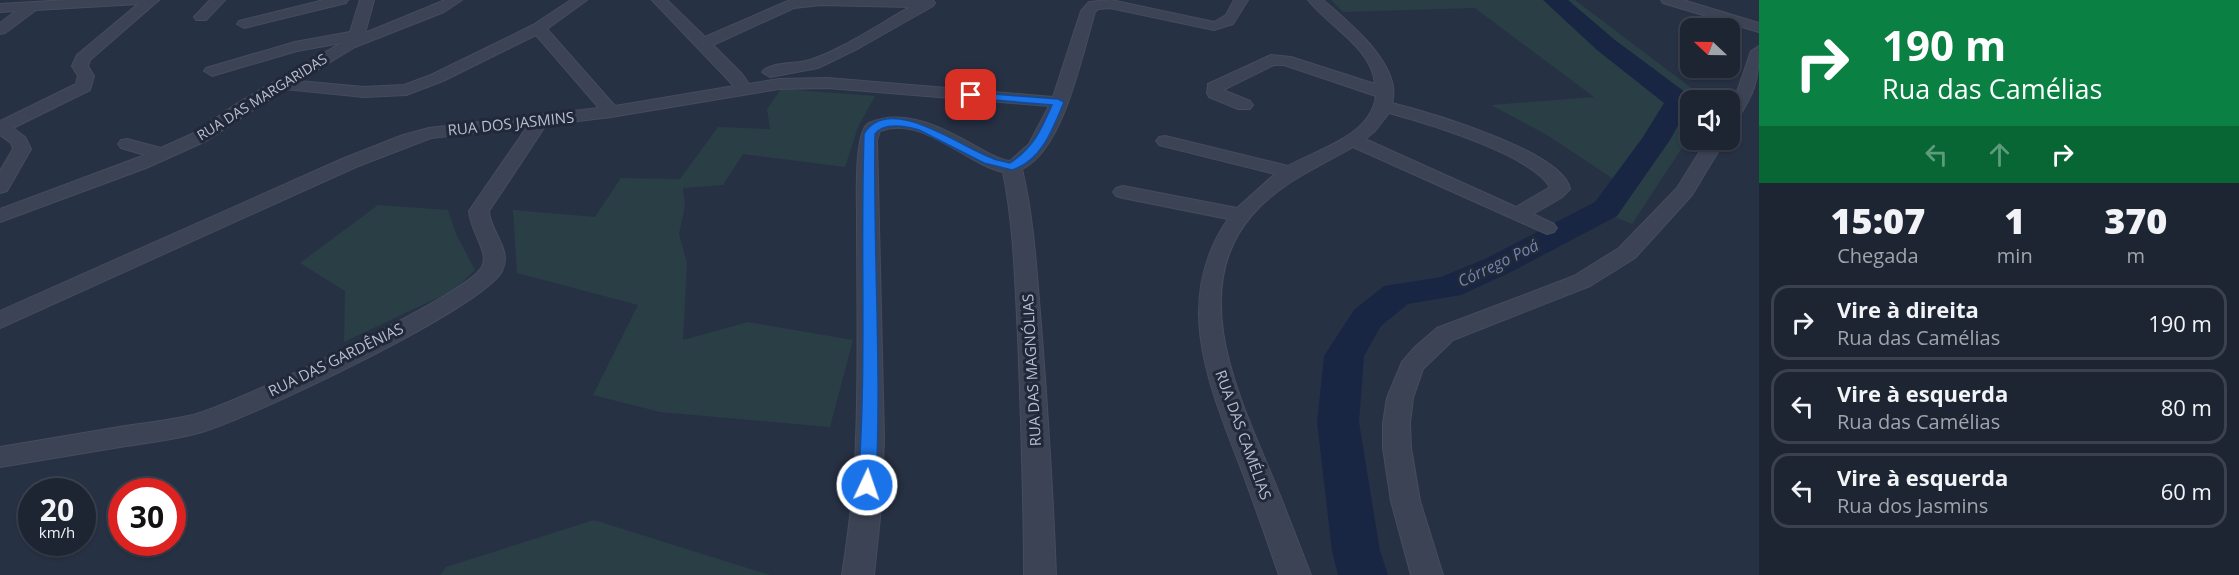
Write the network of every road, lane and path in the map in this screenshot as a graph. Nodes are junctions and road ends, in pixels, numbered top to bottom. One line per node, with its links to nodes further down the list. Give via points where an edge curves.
1 (141, 0): 14 (street)
2 (152, 0): 39 (street, via 83,58 80,66 86,76 84,86)
3 (218, 0): 16 (street)
4 (341, 0): 19 (street)
5 (367, 0): 25 (street)
6 (455, 0): 25 (street, RUA DAS MARGARIDAS)
7 (580, 0): 21 (street)
8 (659, 0): 26 (street)
9 (1241, 0): 35 (street, via 1226,25 1214,26 1110,4 1094,5 1088,11)
10 (1315, 0): 33 (street, via 1376,64 1383,79)
11 (1668, 0): 17 (street)
12 (933, 1): 13 (street); 28 (street)
13 (788, 2): 26 (street)
14 (33, 6): 15 (street); 23 (street)
15 (0, 8)
16 (201, 16)
17 (1724, 18)
18 (1740, 23): 22 (street)
19 (244, 24)
20 (1740, 24): 24 (street)
21 (538, 28): 32 (street, via 406,90 364,92); 37 (street)
22 (1759, 28)
23 (0, 30)
24 (1759, 33)
25 (353, 39): 29 (street, via 295,47); 32 (street, RUA DAS MARGARIDAS)
26 (702, 44): 30 (street)
27 (1759, 51): 34 (street)
28 (812, 65): 30 (street); 31 (street, via 815,76)
29 (212, 71)
30 (740, 83): 31 (street, RUA DOS JASMINS); 37 (street, RUA DOS JASMINS)
31 (828, 83): 35 (street, RUA DOS JASMINS)
32 (281, 84): 44 (street, RUA DAS MARGARIDAS, via 214,129)
33 (1384, 99): 36 (street, via 1285,60 1273,59 1213,89); 40 (street, RUA DAS CAMÉLIAS, via 1371,124); 49 (street, via 1473,133 1558,183 1560,189 1554,194)
34 (1740, 100)
35 (1058, 102): 45 (street, via 1045,134 1030,155)
36 (1244, 105)
37 (611, 112): 38 (street, RUA DOS JASMINS)
38 (540, 122): 53 (street, RUA DOS JASMINS, via 446,131 409,139); 54 (street, RUA DAS GARDÊNIAS, via 478,211 495,260 488,275 466,292 308,376 203,422)
39 (1, 126): 47 (street, via 19,141 21,149)
40 (1353, 140): 46 (street, RUA DAS CAMÉLIAS); 49 (street)
41 (1165, 141): 46 (street)
42 (127, 144): 44 (street)
43 (1710, 150): 58 (street, via 1685,191 1627,253 1582,281 1445,334 1408,372 1397,409 1398,454)
44 (164, 154): 51 (street, RUA DAS MARGARIDAS)
45 (1012, 167): 55 (street, via 988,161 909,123 883,123 869,134 870,440); 56 (street, RUA DAS MAGNÓLIAS, via 1020,204 1026,278)
46 (1290, 172): 50 (street, RUA DAS CAMÉLIAS)
47 (0, 187)
48 (1123, 192): 50 (street)
49 (1518, 214): 52 (street)
50 (1241, 215): 57 (street, RUA DAS CAMÉLIAS, via 1218,256 1211,286 1209,334 1220,382)
51 (0, 216)
52 (1548, 228)
53 (0, 320)
54 (0, 457)
55 (858, 575)
56 (1040, 575)
57 (1295, 575)
58 (1427, 575)

